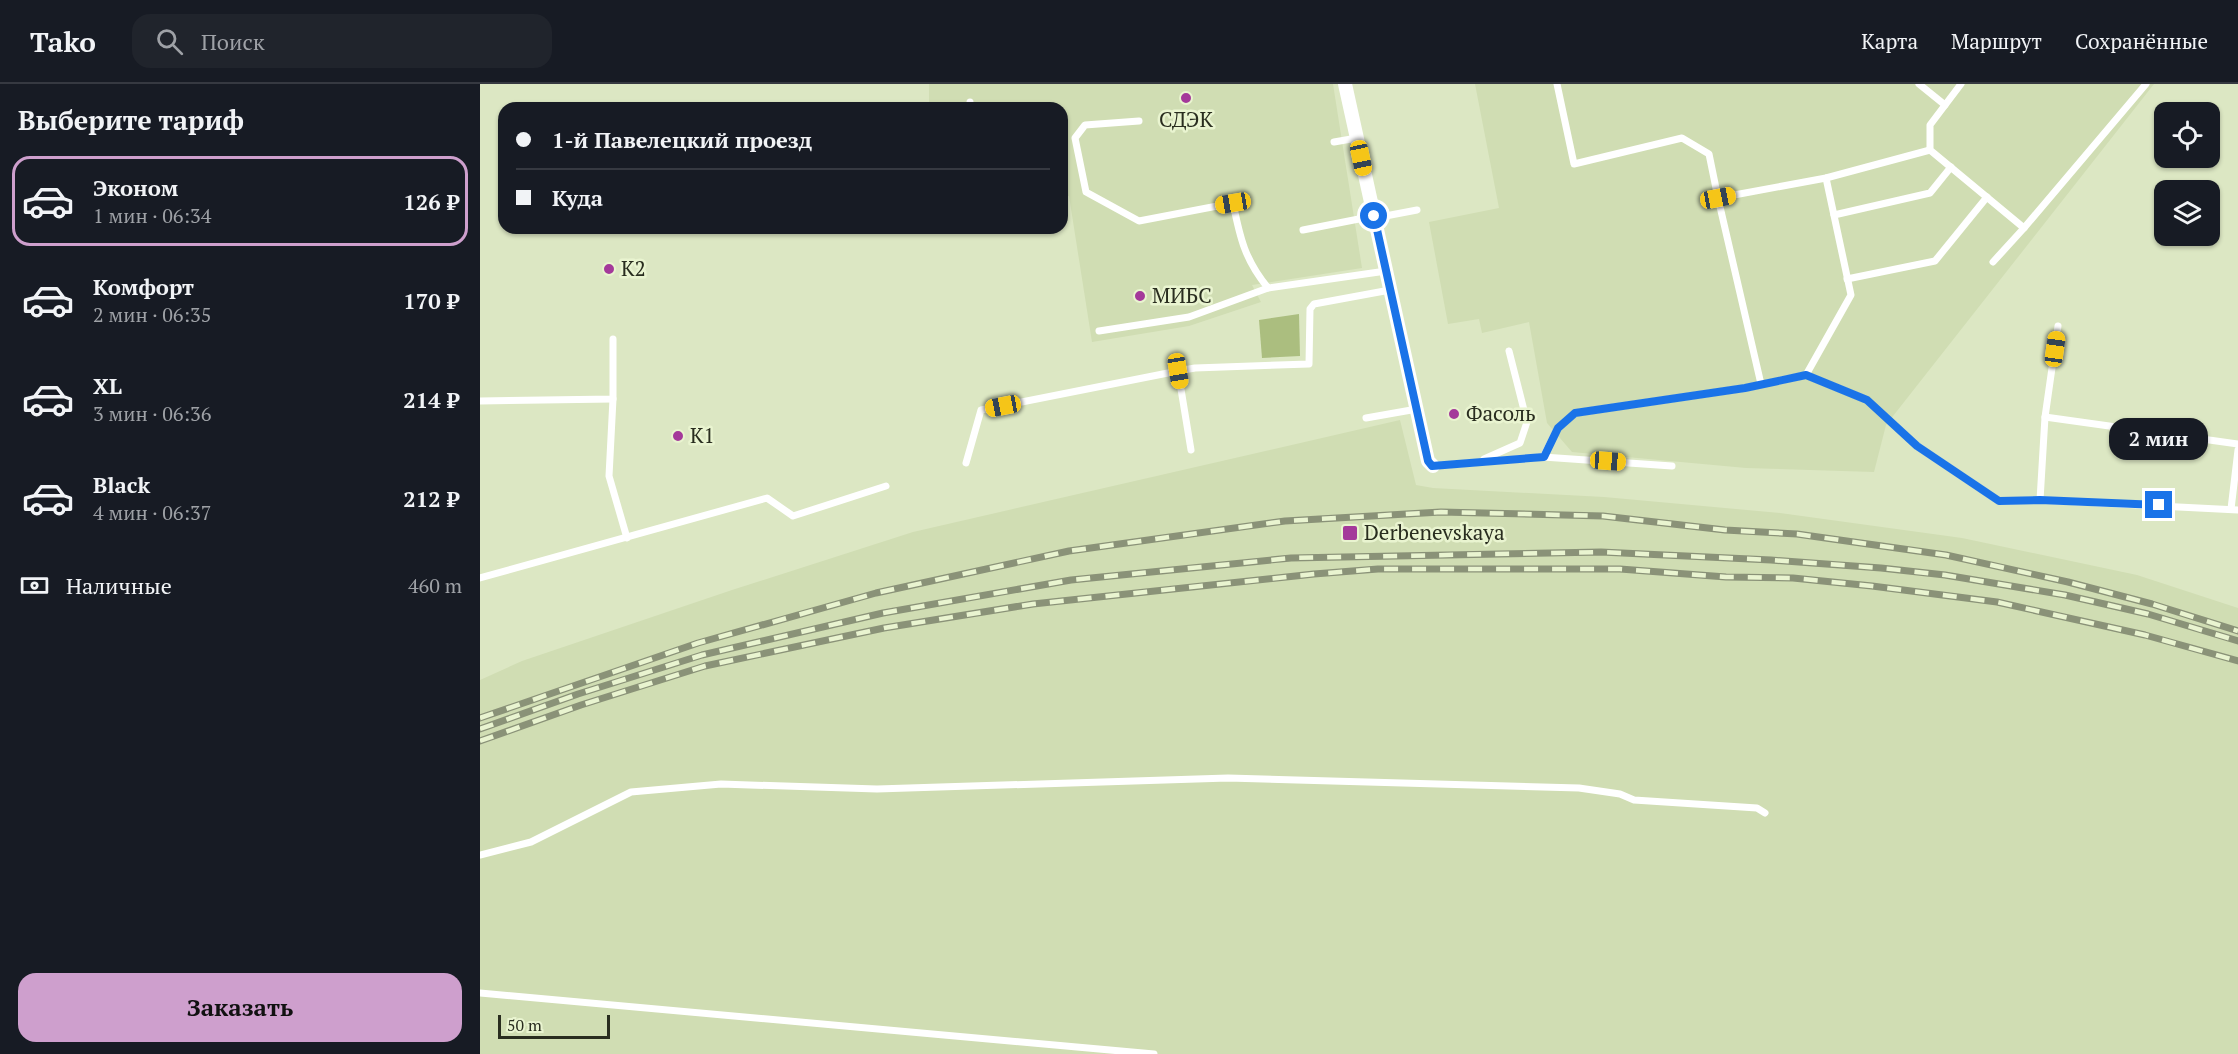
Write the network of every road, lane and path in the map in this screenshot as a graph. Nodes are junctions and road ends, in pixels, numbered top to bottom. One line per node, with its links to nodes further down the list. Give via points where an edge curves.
1 (1345, 84): 8 (street)
2 (1557, 84): 14 (lane, via 1574,164 1682,138 1709,154)
3 (1919, 84): 6 (lane)
4 (1961, 84): 6 (lane)
5 (2146, 84): 18 (lane)
6 (1945, 105): 10 (lane, via 1930,125)
7 (1139, 121): 23 (lane, via 1085,125 1075,138 1086,192 1139,220 1233,203 1241,242)
8 (1357, 138): 9 (lane); 17 (street)
9 (1334, 142)
10 (1930, 150): 11 (lane); 12 (lane)
11 (1951, 167): 13 (lane); 16 (lane, via 1930,193)
12 (1826, 178): 14 (lane); 16 (lane)
13 (1987, 197): 18 (lane); 22 (lane, via 1935,261)
14 (1718, 198): 31 (lane)
15 (1417, 210): 17 (lane)
16 (1834, 215): 22 (lane)
17 (1374, 217): 19 (lane); 21 (street)
18 (2024, 228): 20 (lane)
19 (1303, 230)
20 (1993, 262)
21 (1386, 271): 23 (lane); 24 (street)
22 (1847, 279): 30 (lane, via 1851,296)
23 (1268, 288): 26 (lane, via 1189,317)
24 (1390, 290): 29 (lane, via 1314,304 1310,309 1309,364); 34 (street)
25 (2058, 326): 35 (lane)
26 (1099, 331)
27 (613, 339): 32 (lane)
28 (1509, 351): 41 (lane, via 1527,422 1520,443)
29 (1178, 371): 38 (lane); 42 (lane, via 981,410)
30 (1806, 375): 31 (lane); 46 (lane, via 1867,400 1917,446 1999,501)
31 (1761, 384): 40 (lane, via 1575,413 1558,428)
32 (613, 399): 33 (lane); 48 (lane, via 609,476)
33 (480, 401)
34 (1417, 409): 36 (lane); 43 (street)
35 (2045, 417): 37 (lane); 46 (lane)
36 (1366, 418)
37 (2238, 444)
38 (1191, 450)
39 (2238, 450): 47 (lane)
40 (1544, 457): 41 (lane); 44 (lane)
41 (1478, 461): 43 (lane)
42 (966, 463)
43 (1432, 466)
44 (1672, 466)
45 (886, 486): 48 (lane, via 793,516 767,498)
46 (2040, 500): 47 (lane)
47 (2234, 510)
48 (627, 538): 49 (lane)
49 (480, 578)
50 (1765, 813): 51 (lane, via 1757,808 1634,800 1579,788 1228,778 877,789 721,784 631,792 531,842)
51 (480, 855)
52 (480, 993): 53 (lane)
53 (1154, 1054)

